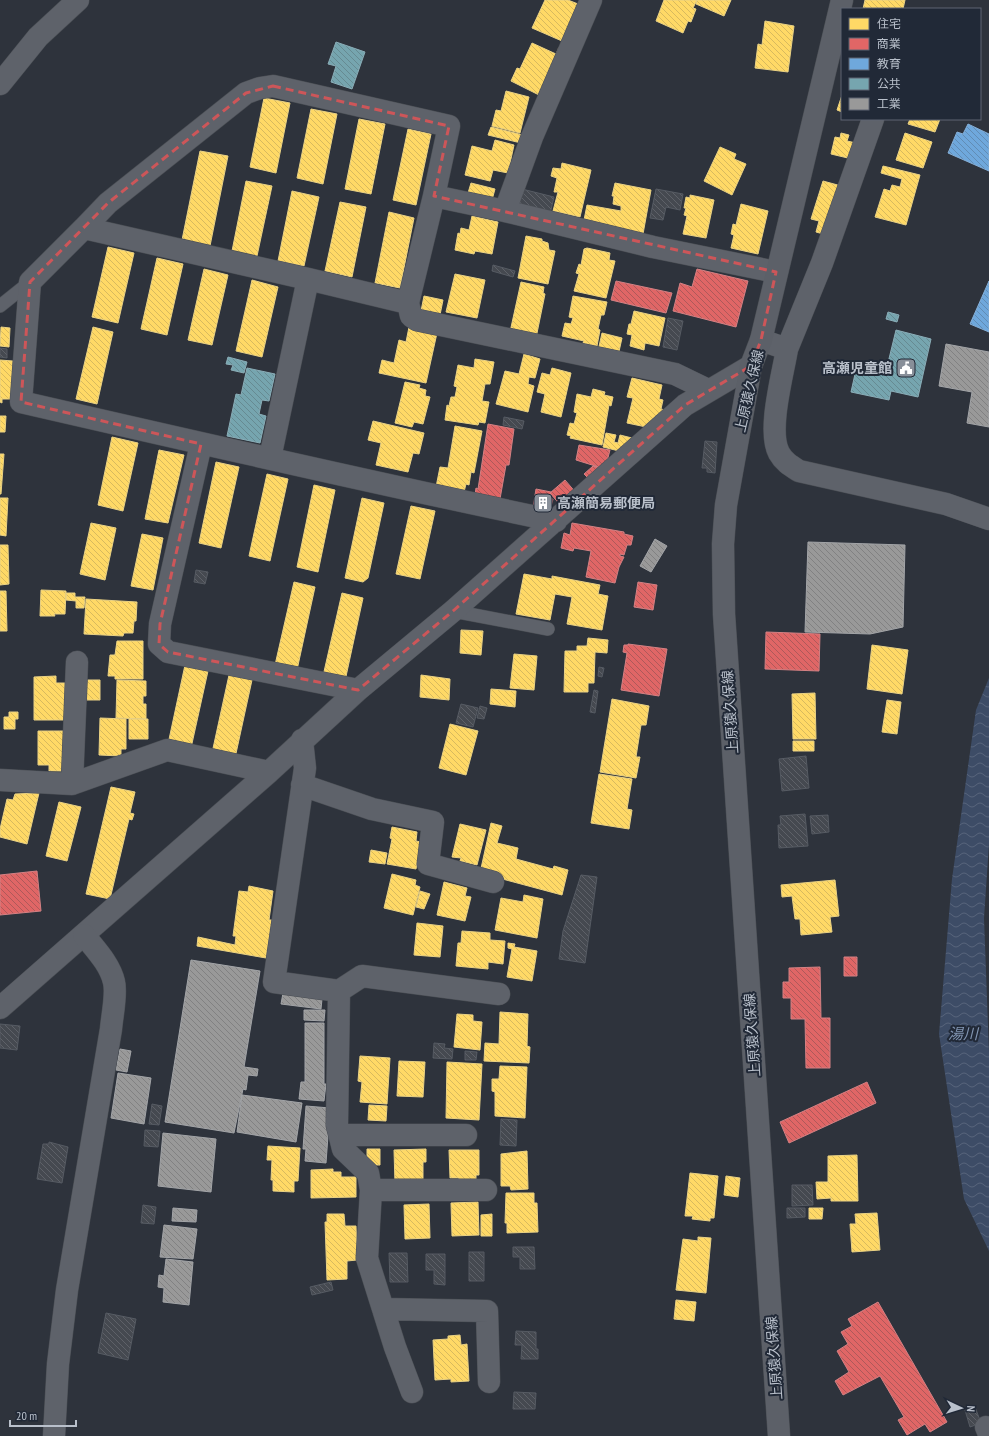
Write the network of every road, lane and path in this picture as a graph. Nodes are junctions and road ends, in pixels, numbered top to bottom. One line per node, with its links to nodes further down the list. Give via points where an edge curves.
1 (78, 0): 5 (street, via 38,37)
2 (591, 0): 8 (street, via 532,137)
3 (842, 0): 4 (main road, 上原猿久保線)
4 (836, 48): 10 (main road, 上原猿久保線)
5 (0, 84)
6 (873, 120): 16 (street, via 822,263)
7 (434, 196): 8 (street); 9 (street, via 449,126 273,86 246,93 108,203); 13 (street)
8 (505, 211): 10 (street, via 653,247)
9 (84, 228): 11 (street); 12 (street)
10 (776, 272): 15 (main road, 上原猿久保線)
11 (308, 279): 13 (street); 20 (street)
12 (30, 282): 14 (lane); 19 (street, via 21,402)
13 (408, 303): 18 (street, via 411,316 417,320 675,374)
14 (0, 306)
15 (761, 340): 16 (street); 17 (main road, 上原猿久保線)
16 (787, 349): 21 (street, via 774,424 774,439 778,452 787,464 800,472 946,504)
17 (751, 366): 18 (street); 45 (main road, 上原猿久保線, via 726,505 723,544 724,614)
18 (708, 390): 22 (street, via 685,405)
19 (201, 444): 20 (street); 26 (street, via 160,624 159,644 168,652)
20 (270, 458): 22 (street)
21 (983, 516)
22 (556, 521): 23 (street)
23 (453, 611): 24 (lane); 26 (street)
24 (548, 629)
25 (77, 662): 30 (street)
26 (358, 690): 27 (street)
27 (302, 740): 28 (street); 31 (street)
28 (269, 772): 30 (street, via 166,750); 33 (street)
29 (0, 780): 30 (street)
30 (72, 784)
31 (302, 786): 32 (street, via 372,809 433,822 428,864); 34 (street, via 274,982)
32 (493, 882)
33 (84, 935): 36 (street); 44 (street, via 107,965 115,983 114,1002 67,1290 58,1364)
34 (339, 991): 35 (street, via 362,976); 37 (street, via 337,1125)
35 (499, 994)
36 (0, 1008)
37 (340, 1135): 38 (street); 39 (street, via 343,1149 368,1173)
38 (466, 1135)
39 (371, 1190): 40 (street); 41 (street, via 367,1258)
40 (486, 1190)
41 (383, 1309): 42 (street, via 487,1311); 43 (street)
42 (489, 1382)
43 (412, 1392)
44 (54, 1436)
45 (779, 1436)

